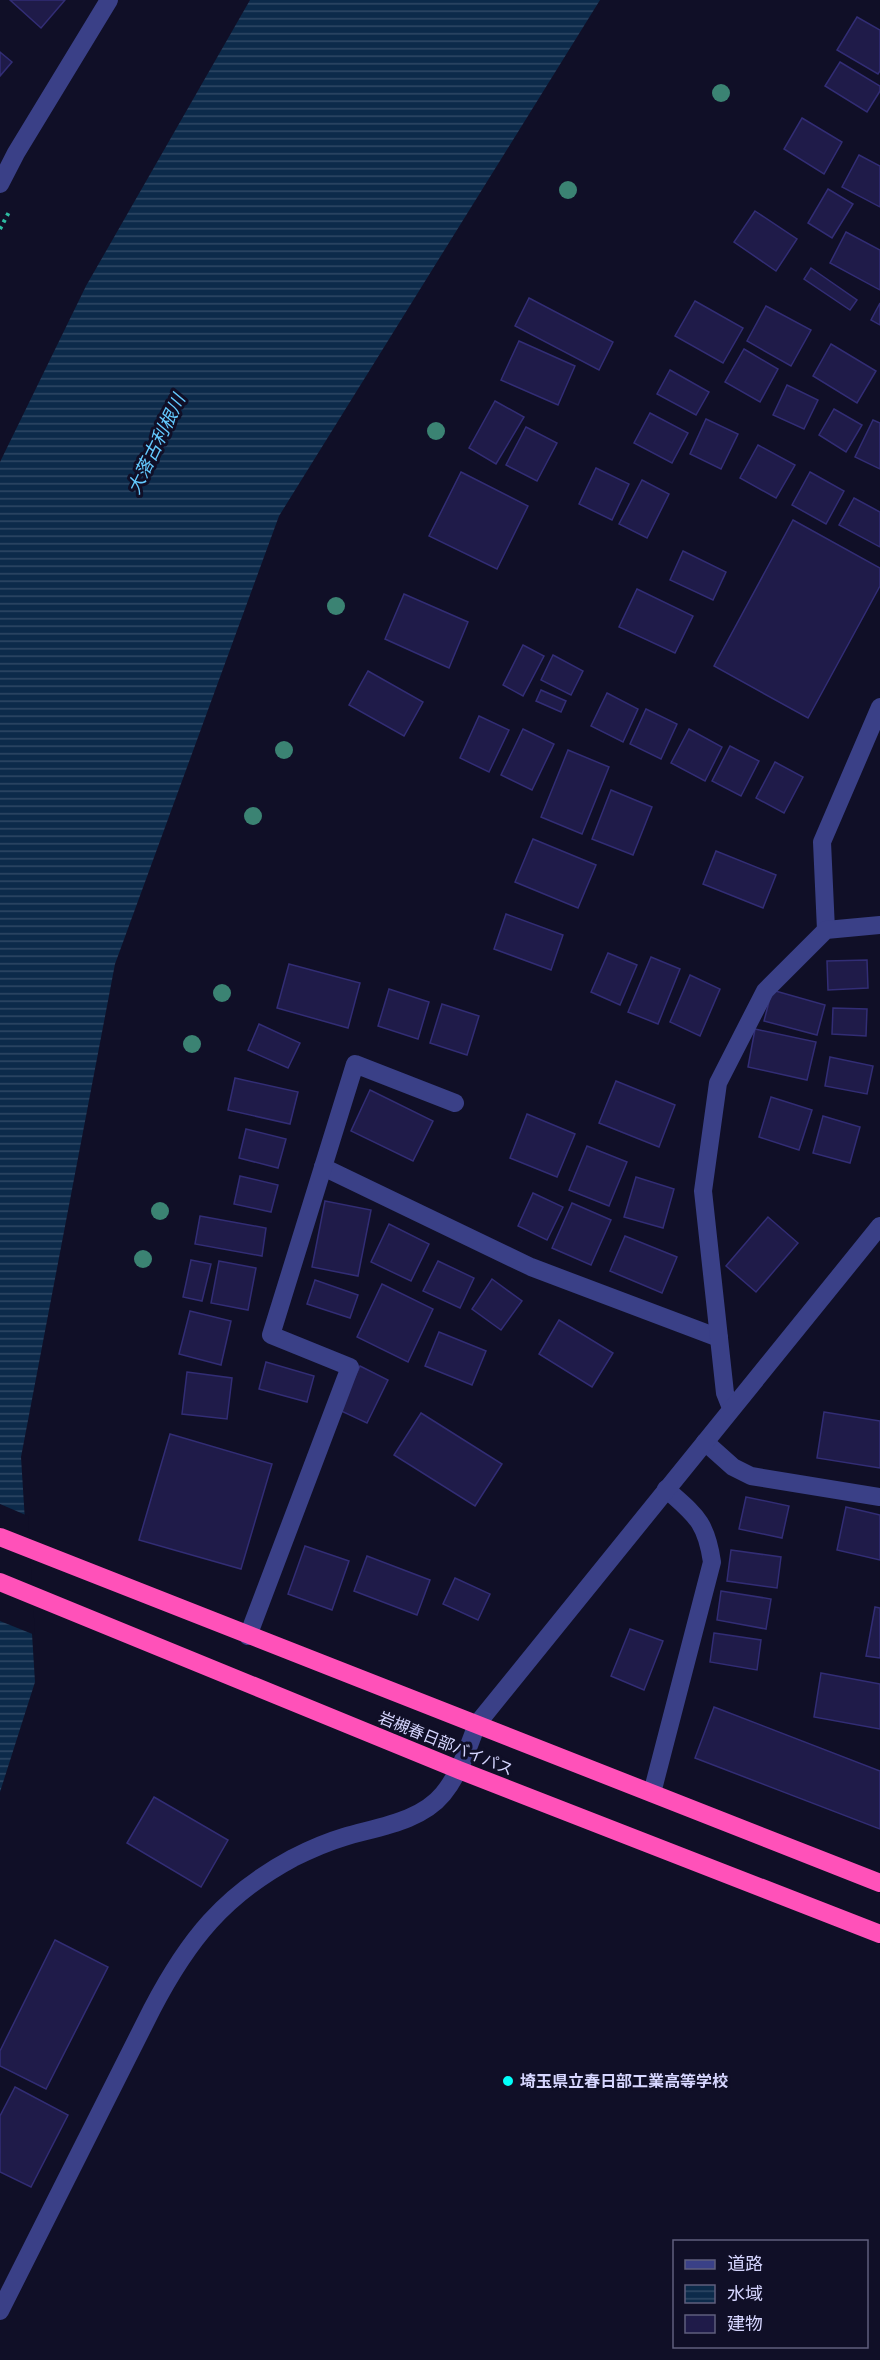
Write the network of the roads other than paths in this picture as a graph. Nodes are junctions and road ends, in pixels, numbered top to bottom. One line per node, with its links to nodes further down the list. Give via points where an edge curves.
1 (109, 0): 2 (street)
2 (0, 184)
3 (880, 707): 5 (street, via 822,842)
4 (880, 925): 5 (street)
5 (826, 930): 9 (street, via 765,991 718,1083 703,1191)
6 (455, 1103): 7 (street, via 356,1064)
7 (323, 1167): 9 (street, via 531,1267); 16 (street, via 271,1335 350,1366)
8 (880, 1226): 10 (street)
9 (719, 1338): 10 (street, via 725,1393)
10 (731, 1408): 11 (street)
11 (705, 1442): 12 (street); 13 (street, via 733,1467 751,1476)
12 (666, 1489): 17 (street); 19 (street, via 696,1516 709,1538 711,1562)
13 (880, 1497)
14 (0, 1537): 16 (highway, 岩槻春日部バイパス)
15 (0, 1582): 18 (highway, 岩槻春日部バイパス)
16 (248, 1636): 17 (highway, 岩槻春日部バイパス)
17 (477, 1724): 18 (street); 19 (highway, 岩槻春日部バイパス)
18 (459, 1770): 21 (highway, 岩槻春日部バイパス); 22 (street, via 442,1795 422,1811 295,1857 221,1908 168,1979)
19 (651, 1793): 20 (highway, 岩槻春日部バイパス)
20 (880, 1883)
21 (880, 1934)
22 (0, 2311)

